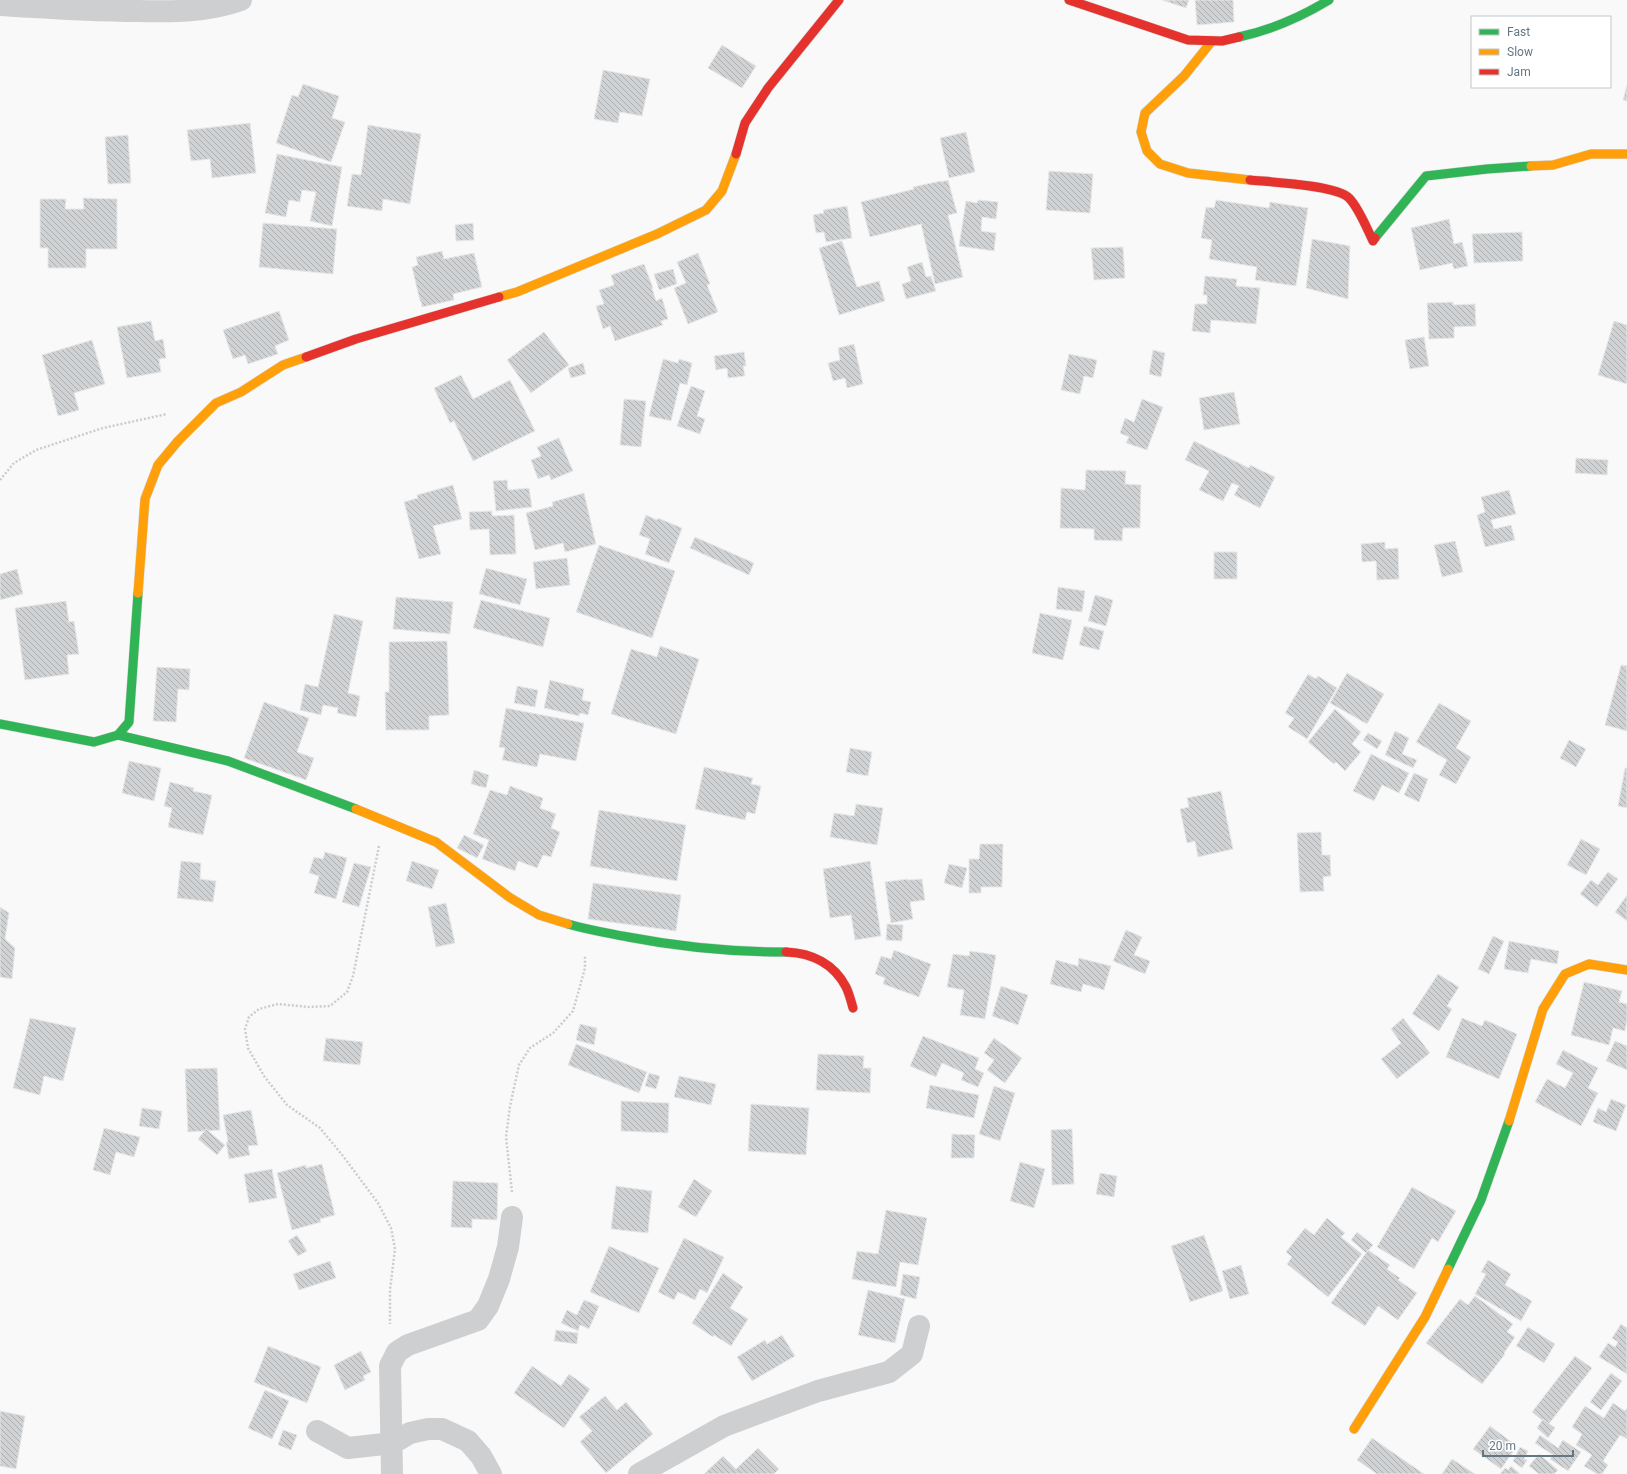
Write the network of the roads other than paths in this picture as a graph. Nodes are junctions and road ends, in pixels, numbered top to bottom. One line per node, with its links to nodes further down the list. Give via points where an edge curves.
1 (241, 0): 5 (street, via 200,10 164,12 86,11)
2 (839, 0): 9 (street, via 768,88 745,123 734,162 722,191 706,210 656,234 517,292 356,339 283,365 241,392 216,403 178,441 158,465 145,499 129,722)
3 (1069, 0): 6 (street, via 1188,40)
4 (1329, 0): 6 (street, via 1308,13 1259,33)
5 (0, 5)
6 (1212, 41): 7 (street, via 1184,76 1145,113 1141,132 1147,151 1160,164 1188,173 1331,189 1349,197 1373,241 1426,176 1553,165 1591,154)
7 (1627, 154)
8 (0, 724): 9 (street, via 94,742)
9 (118, 735): 11 (street, via 228,761 436,842 509,897 539,915 585,929 671,945 751,952 789,952 812,956 829,965 846,987)
10 (1627, 970): 14 (street, via 1589,964 1564,974 1543,1009 1510,1119 1481,1200 1425,1317)
11 (853, 1008)
12 (512, 1217): 16 (street, via 508,1247 499,1278 488,1306 478,1320 408,1345 397,1352 390,1366)
13 (919, 1326): 19 (street, via 912,1354 889,1372 818,1391 724,1426)
14 (1354, 1429)
15 (317, 1431): 16 (street, via 348,1448)
16 (393, 1443): 17 (street); 18 (street, via 410,1433 442,1429 468,1441 481,1456)
17 (392, 1474)
18 (491, 1474)
19 (639, 1474)

